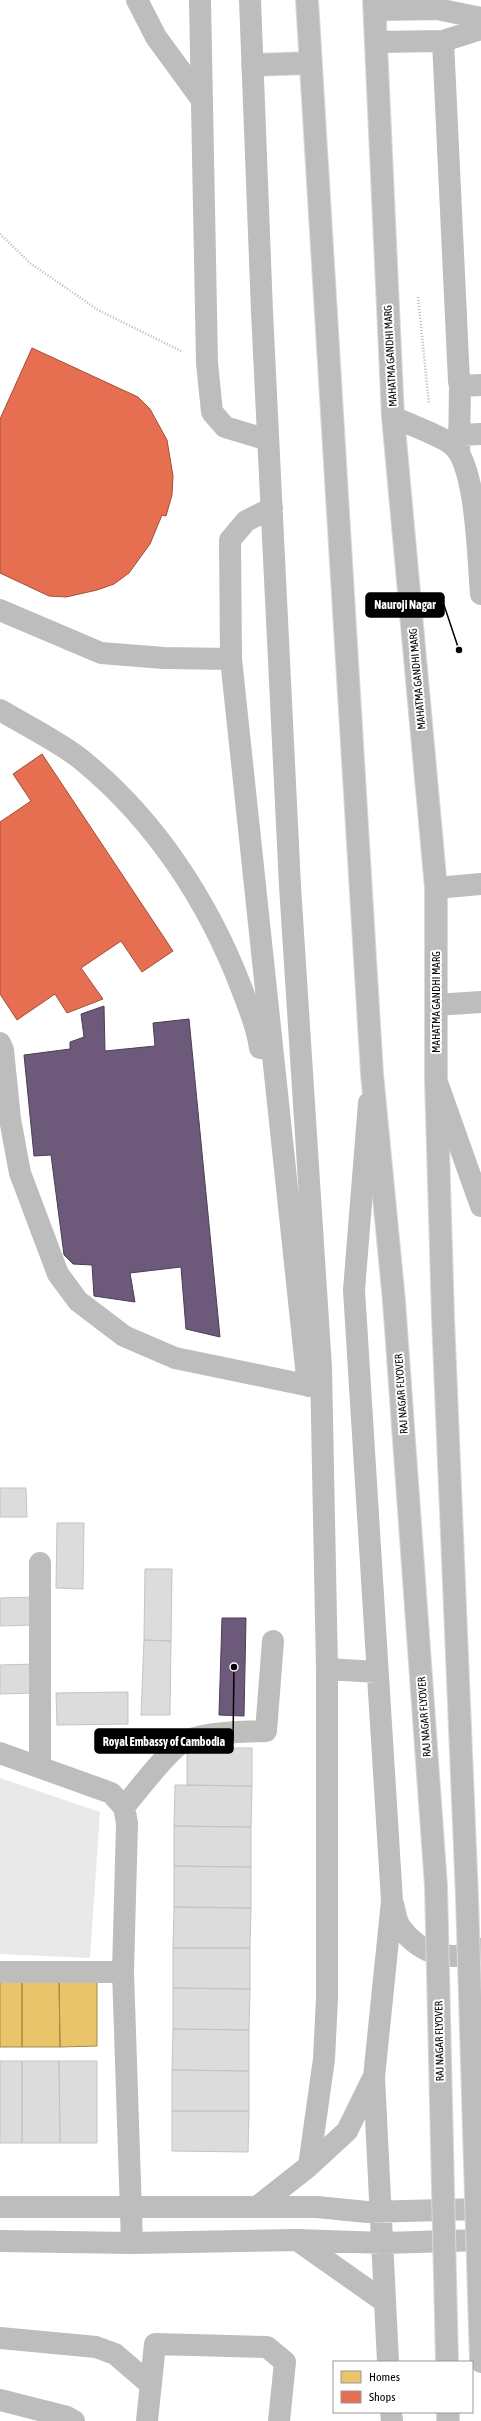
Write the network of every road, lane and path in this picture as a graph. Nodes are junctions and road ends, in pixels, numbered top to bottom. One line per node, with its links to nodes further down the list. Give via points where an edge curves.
1 (137, 0): 12 (street, via 156,37)
2 (200, 0): 12 (street)
3 (250, 0): 11 (street)
4 (307, 0): 10 (street)
5 (375, 5): 6 (street, via 437,9); 9 (street, MAHATMA GANDHI MARG)
6 (481, 18)
7 (481, 28): 8 (street)
8 (443, 41): 9 (street); 16 (street)
9 (376, 42): 17 (street, MAHATMA GANDHI MARG)
10 (310, 63): 11 (street); 32 (street)
11 (253, 65): 19 (street)
12 (202, 100): 15 (street)
13 (0, 234): 15 (path, via 30,263 98,310)
14 (418, 297): 20 (path, via 427,396)
15 (207, 363): 19 (street, via 212,412 225,427)
16 (470, 386): 20 (street)
17 (393, 417): 20 (street); 28 (street, MAHATMA GANDHI MARG)
18 (481, 434): 20 (street)
19 (268, 440): 21 (street)
20 (453, 442): 22 (street, via 472,489)
21 (272, 508): 25 (street, via 246,521 230,540); 36 (street, via 290,886)
22 (478, 516): 23 (street)
23 (481, 594)
24 (0, 610): 25 (street, via 101,653 164,658)
25 (231, 659): 36 (street)
26 (0, 710): 36 (street, via 82,760 119,793 171,853 226,946 257,1028 272,1120)
27 (481, 884): 28 (street)
28 (436, 888): 30 (street, MAHATMA GANDHI MARG)
29 (481, 1002): 30 (street)
30 (436, 1005): 33 (street, MAHATMA GANDHI MARG)
31 (0, 1043): 36 (street, via 20,1172 58,1274 78,1301 124,1336 176,1358)
32 (372, 1074): 40 (street, via 354,1290); 63 (street, RAJ NAGAR FLYOVER, bridge, via 394,1301 436,1886)
33 (436, 1080): 34 (street, MAHATMA GANDHI MARG); 64 (street, bridge, via 443,1318 467,1897)
34 (472, 1156): 35 (street, MAHATMA GANDHI MARG)
35 (481, 1206)
36 (307, 1385): 39 (street)
37 (40, 1563): 42 (street)
38 (273, 1641): 43 (street, via 266,1731 235,1732 197,1738 175,1748)
39 (327, 1669): 40 (street); 49 (street, via 326,2028)
40 (377, 1672): 44 (street)
41 (0, 1753): 42 (street)
42 (40, 1767): 43 (street, via 111,1793)
43 (124, 1807): 47 (street, via 127,1823)
44 (392, 1901): 45 (street, via 400,1927 418,1946 443,1957 470,1955); 48 (street)
45 (481, 1949)
46 (0, 1972): 47 (street)
47 (123, 1972): 52 (street)
48 (374, 2078): 49 (street, via 347,2131); 54 (street)
49 (309, 2166): 51 (street)
50 (0, 2207): 52 (street)
51 (257, 2207): 52 (street); 54 (street, via 317,2207)
52 (130, 2208): 58 (street)
53 (481, 2208): 54 (street)
54 (382, 2212): 59 (street)
55 (0, 2240): 58 (street)
56 (297, 2240): 58 (street); 59 (street); 60 (street)
57 (481, 2240): 59 (street)
58 (132, 2243)
59 (384, 2243): 60 (street)
60 (384, 2302): 62 (street)
61 (0, 2338): 65 (street, via 96,2347 115,2354)
62 (388, 2361)
63 (447, 2361)
64 (481, 2362)
65 (151, 2385): 68 (street); 69 (street, via 156,2344 267,2347 285,2362)
66 (0, 2400): 67 (street)
67 (74, 2421)
68 (147, 2421)
69 (279, 2421)

